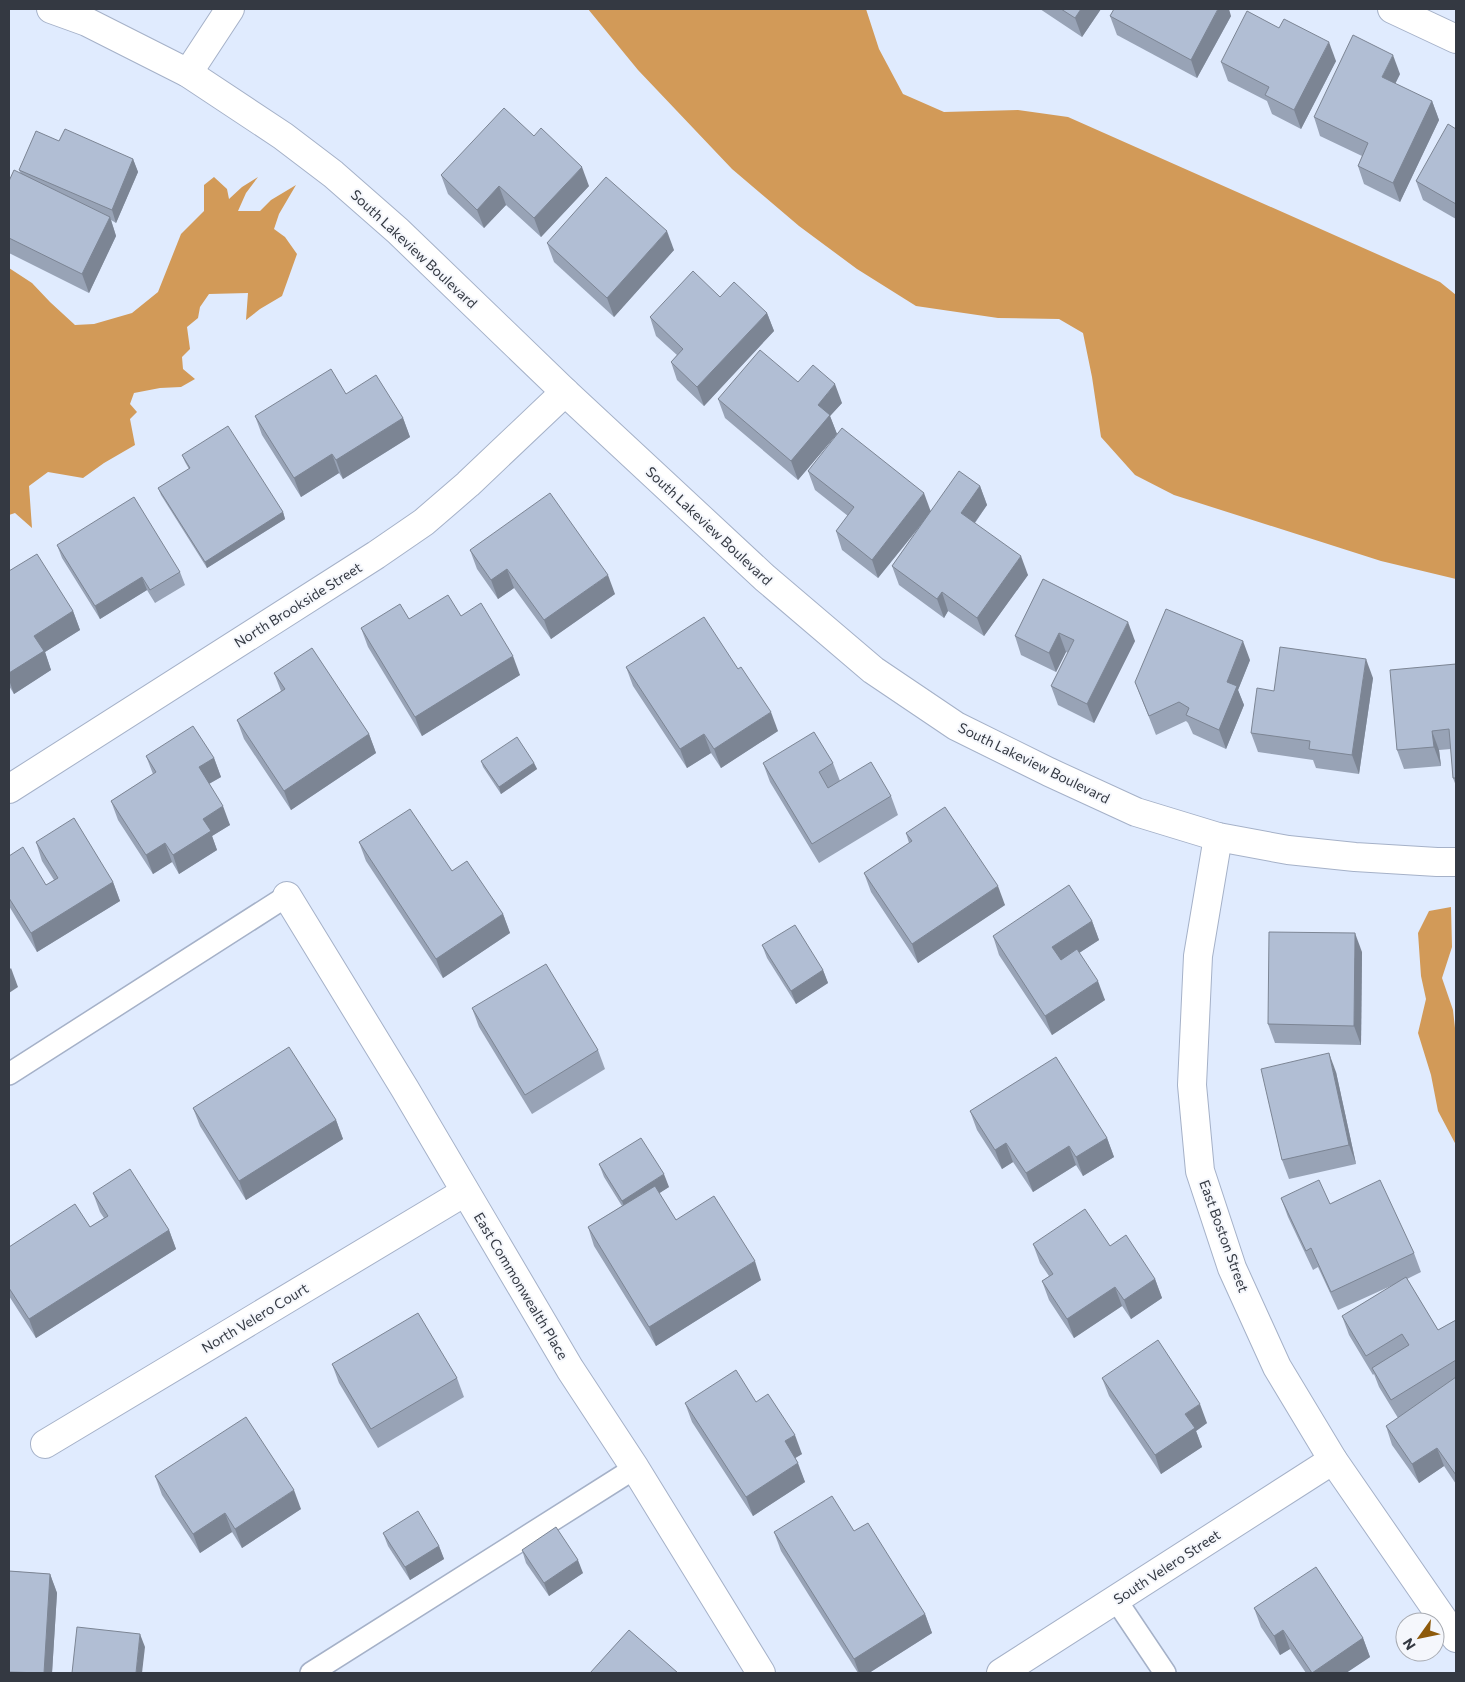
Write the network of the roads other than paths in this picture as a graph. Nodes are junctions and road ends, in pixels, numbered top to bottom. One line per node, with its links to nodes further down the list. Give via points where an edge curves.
1 (51, 9): 5 (street, South Lakeview Boulevard, via 87,22)
2 (230, 9): 5 (street)
3 (1392, 9): 4 (street)
4 (1456, 39)
5 (188, 73): 6 (street, South Lakeview Boulevard, via 283,136 333,174 398,231)
6 (565, 392): 7 (street, North Brookside Street, via 424,522); 8 (street, South Lakeview Boulevard, via 765,578 873,670 956,726 1049,772 1136,812)
7 (9, 789)
8 (1218, 837): 9 (street, South Lakeview Boulevard, via 1288,850 1354,857); 14 (street, East Boston Street, via 1198,956 1192,1085 1200,1171 1232,1268 1278,1367)
9 (1456, 862)
10 (287, 896): 11 (lane); 12 (street, East Commonwealth Place)
11 (9, 1074)
12 (465, 1192): 13 (street, North Velero Court); 15 (street, East Commonwealth Place, via 570,1369)
13 (45, 1444)
14 (1332, 1460): 16 (street, South Velero Street); 17 (street, East Boston Street)
15 (636, 1468): 18 (lane); 19 (street, East Commonwealth Place)
16 (1116, 1600): 20 (street, South Velero Street); 21 (lane)
17 (1456, 1638)
18 (311, 1673)
19 (761, 1673)
20 (1001, 1673)
21 (1165, 1673)

